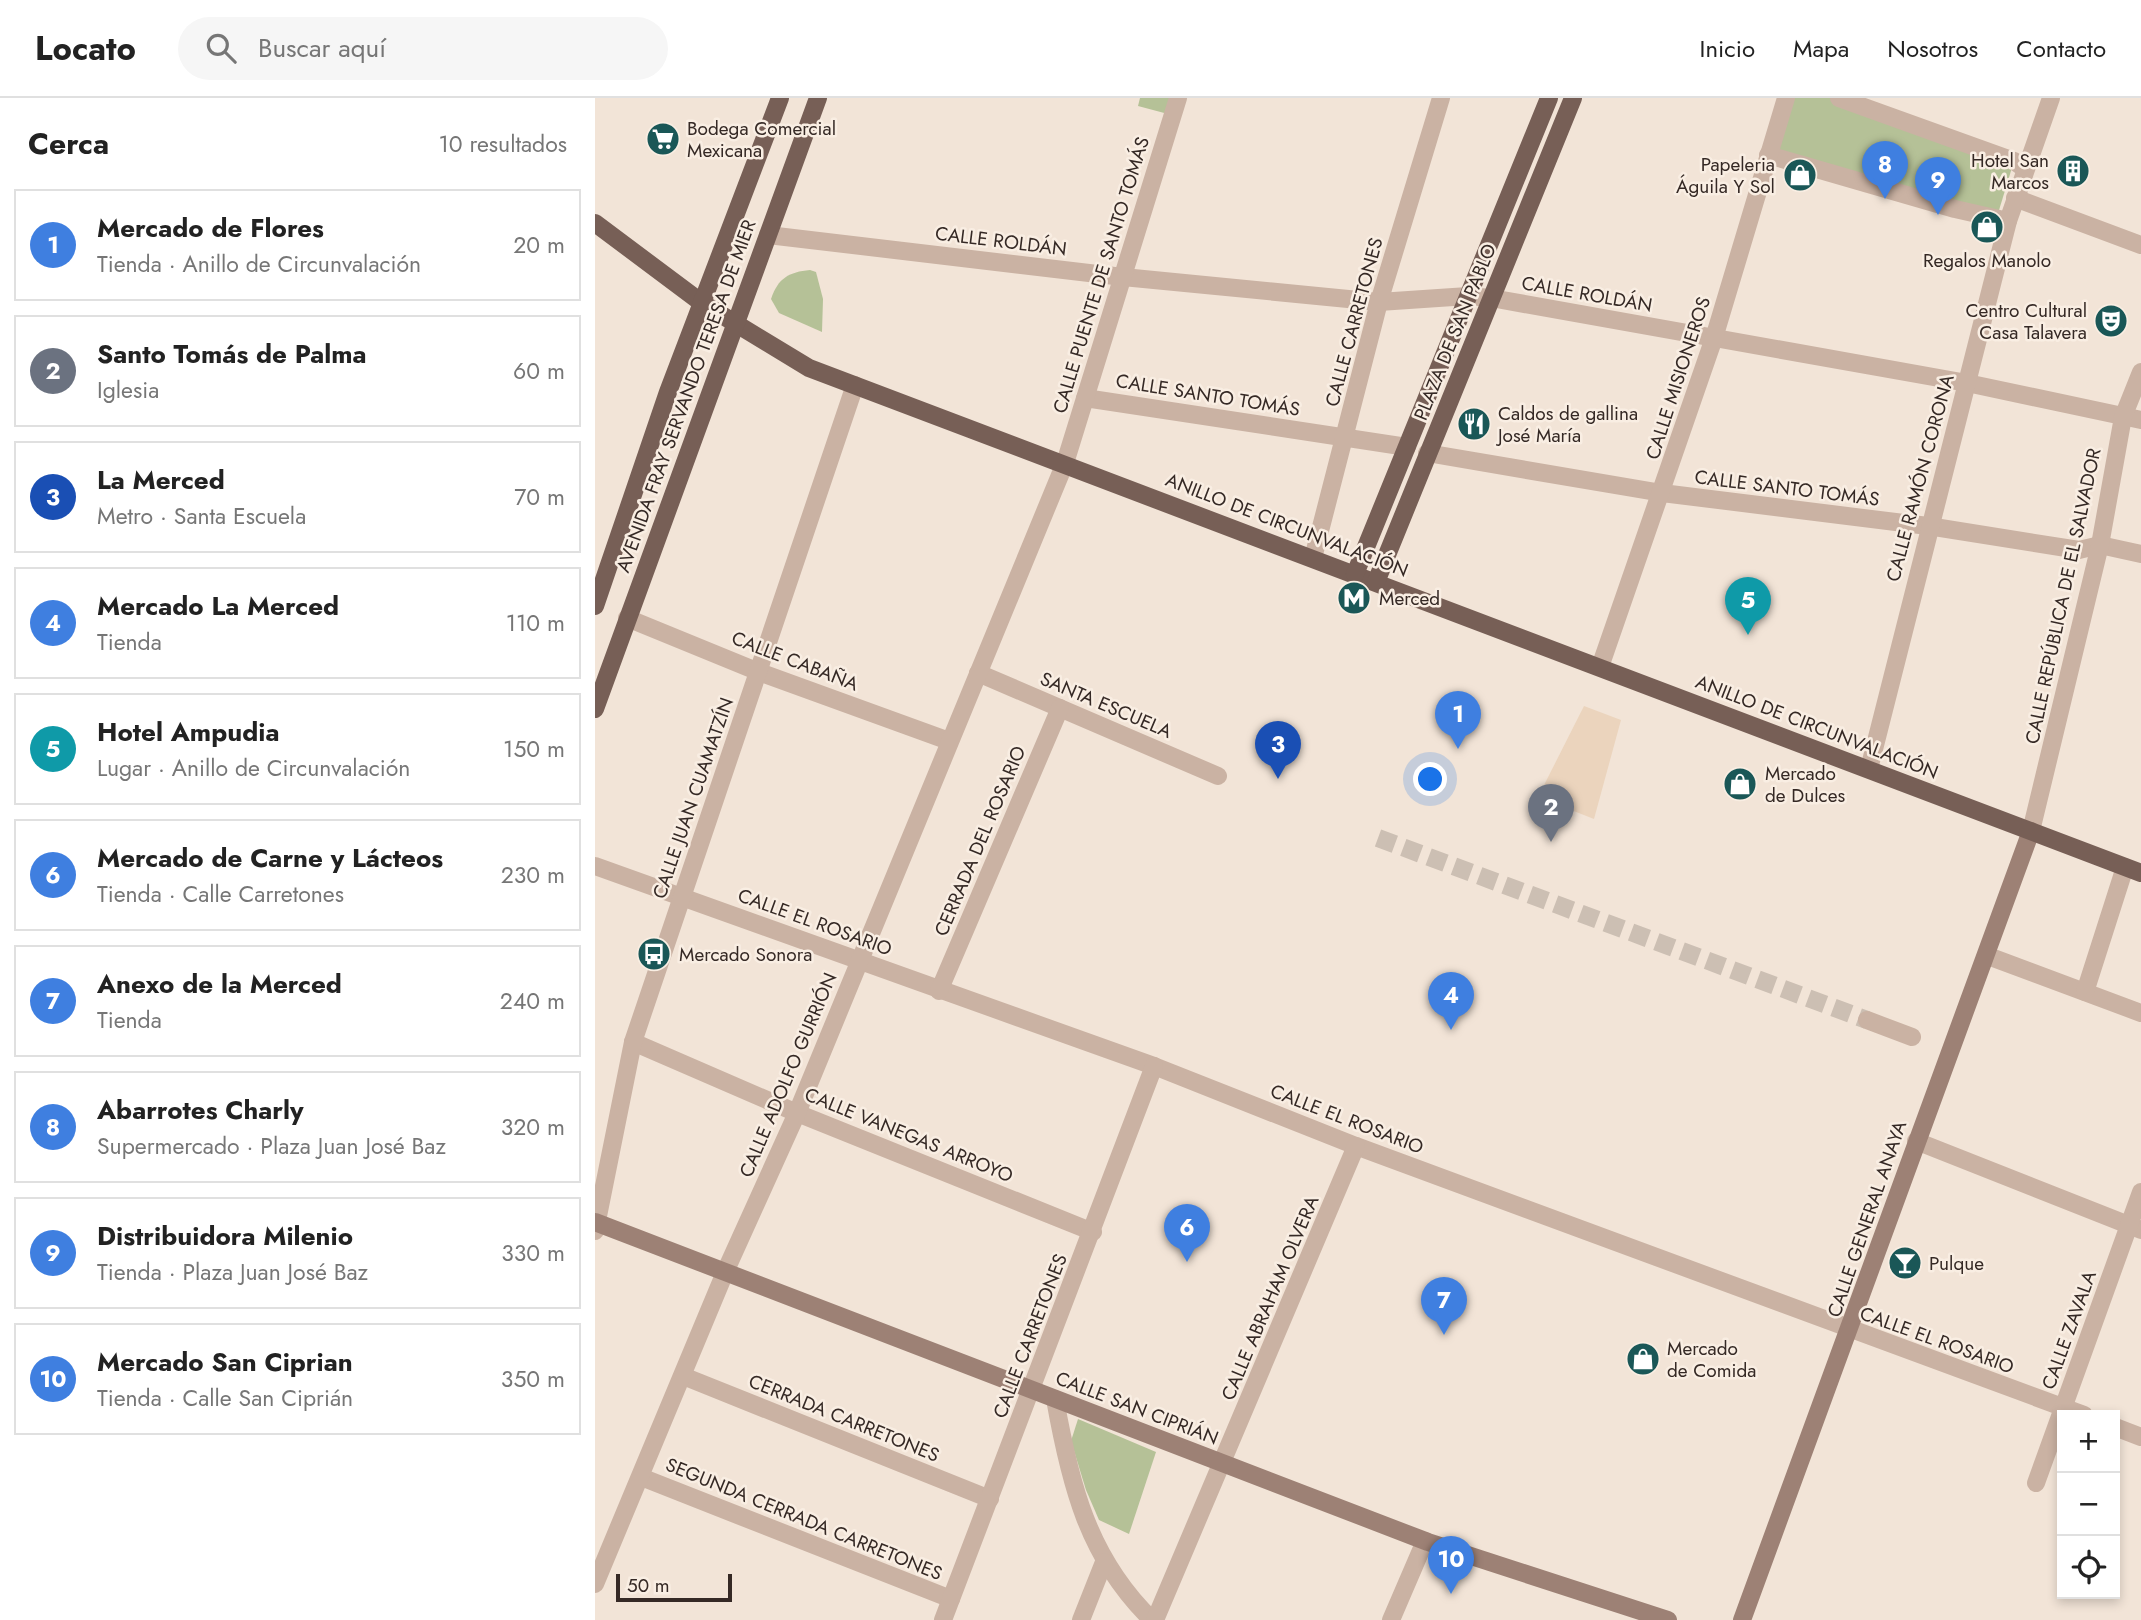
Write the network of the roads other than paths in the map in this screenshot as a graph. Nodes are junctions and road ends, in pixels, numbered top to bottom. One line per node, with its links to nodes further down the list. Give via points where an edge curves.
1 (780, 98): 21 (main road, AVENIDA FRAY SERVANDO TERESA DE MIER)
2 (818, 98): 15 (main road, AVENIDA FRAY SERVANDO TERESA DE MIER)
3 (1178, 98): 17 (street, CALLE PUENTE DE SANTO TOMÁS)
4 (1441, 98): 20 (street, CALLE CARRETONES)
5 (1549, 98): 18 (main road)
6 (1573, 98): 19 (main road, PLAZA DE SAN PABLO)
7 (1786, 98): 10 (street, CALLE MISIONEROS)
8 (1839, 98): 11 (street, via 2014,161)
9 (2050, 98): 11 (street, CALLE RAMÓN CORONA)
10 (1768, 155): 13 (street); 23 (street, CALLE MISIONEROS)
11 (2025, 169): 12 (street, CALLE RAMÓN CORONA)
12 (2015, 198): 13 (street, CALLE RAMÓN CORONA); 16 (street)
13 (2008, 221): 25 (street, CALLE RAMÓN CORONA)
14 (595, 223): 21 (main road, ANILLO DE CIRCUNVALACIÓN)
15 (768, 235): 17 (street, CALLE ROLDÁN); 22 (main road, AVENIDA FRAY SERVANDO TERESA DE MIER)
16 (2141, 245)
17 (1123, 277): 20 (street, CALLE ROLDÁN); 27 (street, CALLE PUENTE DE SANTO TOMÁS)
18 (1468, 296): 19 (street, CALLE ROLDÁN); 20 (street, CALLE ROLDÁN); 30 (main road)
19 (1491, 298): 23 (street, CALLE ROLDÁN); 31 (main road, PLAZA DE SAN PABLO)
20 (1379, 302): 29 (street, CALLE CARRETONES)
21 (702, 303): 22 (main road, ANILLO DE CIRCUNVALACIÓN); 40 (main road, AVENIDA FRAY SERVANDO TERESA DE MIER)
22 (735, 325): 26 (main road, ANILLO DE CIRCUNVALACIÓN, via 809,368); 41 (main road, AVENIDA FRAY SERVANDO TERESA DE MIER)
23 (1714, 338): 25 (street, CALLE ROLDÁN); 33 (street, CALLE MISIONEROS)
24 (2141, 372): 28 (street, CALLE REPÚBLICA DE EL SALVADOR)
25 (1967, 383): 28 (street, CALLE ROLDÁN); 34 (street, CALLE RAMÓN CORONA)
26 (855, 385): 32 (main road, ANILLO DE CIRCUNVALACIÓN); 43 (street, CALLE JUAN CUAMATZÍN)
27 (1086, 398): 29 (street, CALLE SANTO TOMÁS); 32 (street, CALLE PUENTE DE SANTO TOMÁS)
28 (2132, 419): 35 (street, CALLE REPÚBLICA DE EL SALVADOR)
29 (1345, 436): 30 (street, CALLE SANTO TOMÁS); 37 (street, CALLE CARRETONES)
30 (1407, 447): 38 (main road)
31 (1427, 453): 33 (street, CALLE SANTO TOMÁS); 39 (main road, PLAZA DE SAN PABLO)
32 (1065, 463): 37 (main road, ANILLO DE CIRCUNVALACIÓN); 44 (street, CALLE ADOLFO GURRIÓN)
33 (1662, 493): 34 (street, CALLE SANTO TOMÁS); 42 (street, CALLE MISIONEROS)
34 (1929, 526): 35 (street, CALLE SANTO TOMÁS, via 2079,550); 48 (street, CALLE RAMÓN CORONA)
35 (2100, 545): 36 (street, CALLE SANTO TOMÁS); 50 (street, CALLE REPÚBLICA DE EL SALVADOR)
36 (2141, 554)
37 (1313, 558): 38 (main road, ANILLO DE CIRCUNVALACIÓN)
38 (1355, 574): 39 (main road, ANILLO DE CIRCUNVALACIÓN)
39 (1375, 582): 42 (main road, ANILLO DE CIRCUNVALACIÓN)
40 (595, 606)
41 (627, 618): 43 (street, CALLE CABAÑA); 46 (main road, AVENIDA FRAY SERVANDO TERESA DE MIER)
42 (1600, 667): 48 (main road, ANILLO DE CIRCUNVALACIÓN)
43 (759, 671): 47 (street, CALLE CABAÑA); 53 (street, CALLE JUAN CUAMATZÍN)
44 (978, 673): 45 (street, SANTA ESCUELA); 47 (street, CALLE ADOLFO GURRIÓN)
45 (1060, 708): 49 (street, SANTA ESCUELA); 56 (street, CERRADA DEL ROSARIO)
46 (595, 709)
47 (949, 741): 55 (street, CALLE ADOLFO GURRIÓN)
48 (1869, 769): 50 (main road, ANILLO DE CIRCUNVALACIÓN)
49 (1217, 776)
50 (2032, 831): 52 (main road, ANILLO DE CIRCUNVALACIÓN); 54 (street, CALLE GENERAL ANAYA)
51 (595, 866): 53 (street, CALLE EL ROSARIO)
52 (2133, 870): 57 (street)
53 (681, 897): 55 (street, CALLE EL ROSARIO); 61 (street, CALLE JUAN CUAMATZÍN)
54 (1988, 956): 57 (street); 64 (street, CALLE GENERAL ANAYA)
55 (859, 959): 56 (street, CALLE EL ROSARIO); 63 (street, CALLE ADOLFO GURRIÓN)
56 (939, 991): 62 (street, CALLE EL ROSARIO)
57 (2085, 992): 58 (street)
58 (2141, 1013)
59 (1867, 1020): 60 (street)
60 (1912, 1037)
61 (633, 1042): 63 (street, CALLE VANEGAS ARROYO); 67 (street, CALLE JUAN CUAMATZÍN)
62 (1154, 1066): 65 (street, CALLE EL ROSARIO); 69 (street, CALLE CARRETONES)
63 (797, 1113): 69 (street, CALLE VANEGAS ARROYO); 70 (street, CALLE ADOLFO GURRIÓN)
64 (1916, 1141): 68 (street); 71 (street, CALLE GENERAL ANAYA)
65 (1356, 1146): 71 (street, CALLE EL ROSARIO); 79 (street, CALLE ABRAHAM OLVERA)
66 (2141, 1192): 68 (street, CALLE ZAVALA)
67 (596, 1225): 70 (street, CALLE SAN CIPRIÁN)
68 (2135, 1227): 75 (street, CALLE ZAVALA)
69 (1093, 1231): 73 (street, CALLE CARRETONES)
70 (726, 1270): 72 (street, CALLE ADOLFO GURRIÓN); 73 (street, CALLE SAN CIPRIÁN)
71 (1850, 1331): 75 (street, CALLE EL ROSARIO); 92 (street, CALLE GENERAL ANAYA)
72 (684, 1376): 80 (street, CALLE ADOLFO GURRIÓN); 82 (street, CERRADA CARRETONES)
73 (1032, 1390): 74 (street, CALLE SAN CIPRIÁN); 82 (street, CALLE CARRETONES)
74 (1055, 1399): 79 (street, CALLE SAN CIPRIÁN); 84 (street, via 1075,1493)
75 (2064, 1408): 76 (street, CALLE EL ROSARIO); 81 (street, CALLE ZAVALA)
76 (2070, 1410)
77 (2120, 1429): 78 (street)
78 (2141, 1437)
79 (1222, 1464): 83 (street, CALLE SAN CIPRIÁN); 89 (street, CALLE ABRAHAM OLVERA)
80 (641, 1477): 85 (street, CALLE ADOLFO GURRIÓN); 86 (street, SEGUNDA CERRADA CARRETONES)
81 (2036, 1483)
82 (990, 1499): 86 (street, CALLE CARRETONES)
83 (1425, 1541): 90 (street); 91 (street, CALLE SAN CIPRIÁN)
84 (1104, 1562): 88 (street); 89 (street, via 1126,1594)
85 (595, 1584)
86 (951, 1599): 87 (street, CALLE CARRETONES)
87 (943, 1620)
88 (1081, 1620)
89 (1154, 1620)
90 (1391, 1620)
91 (1668, 1620)
92 (1742, 1620)

